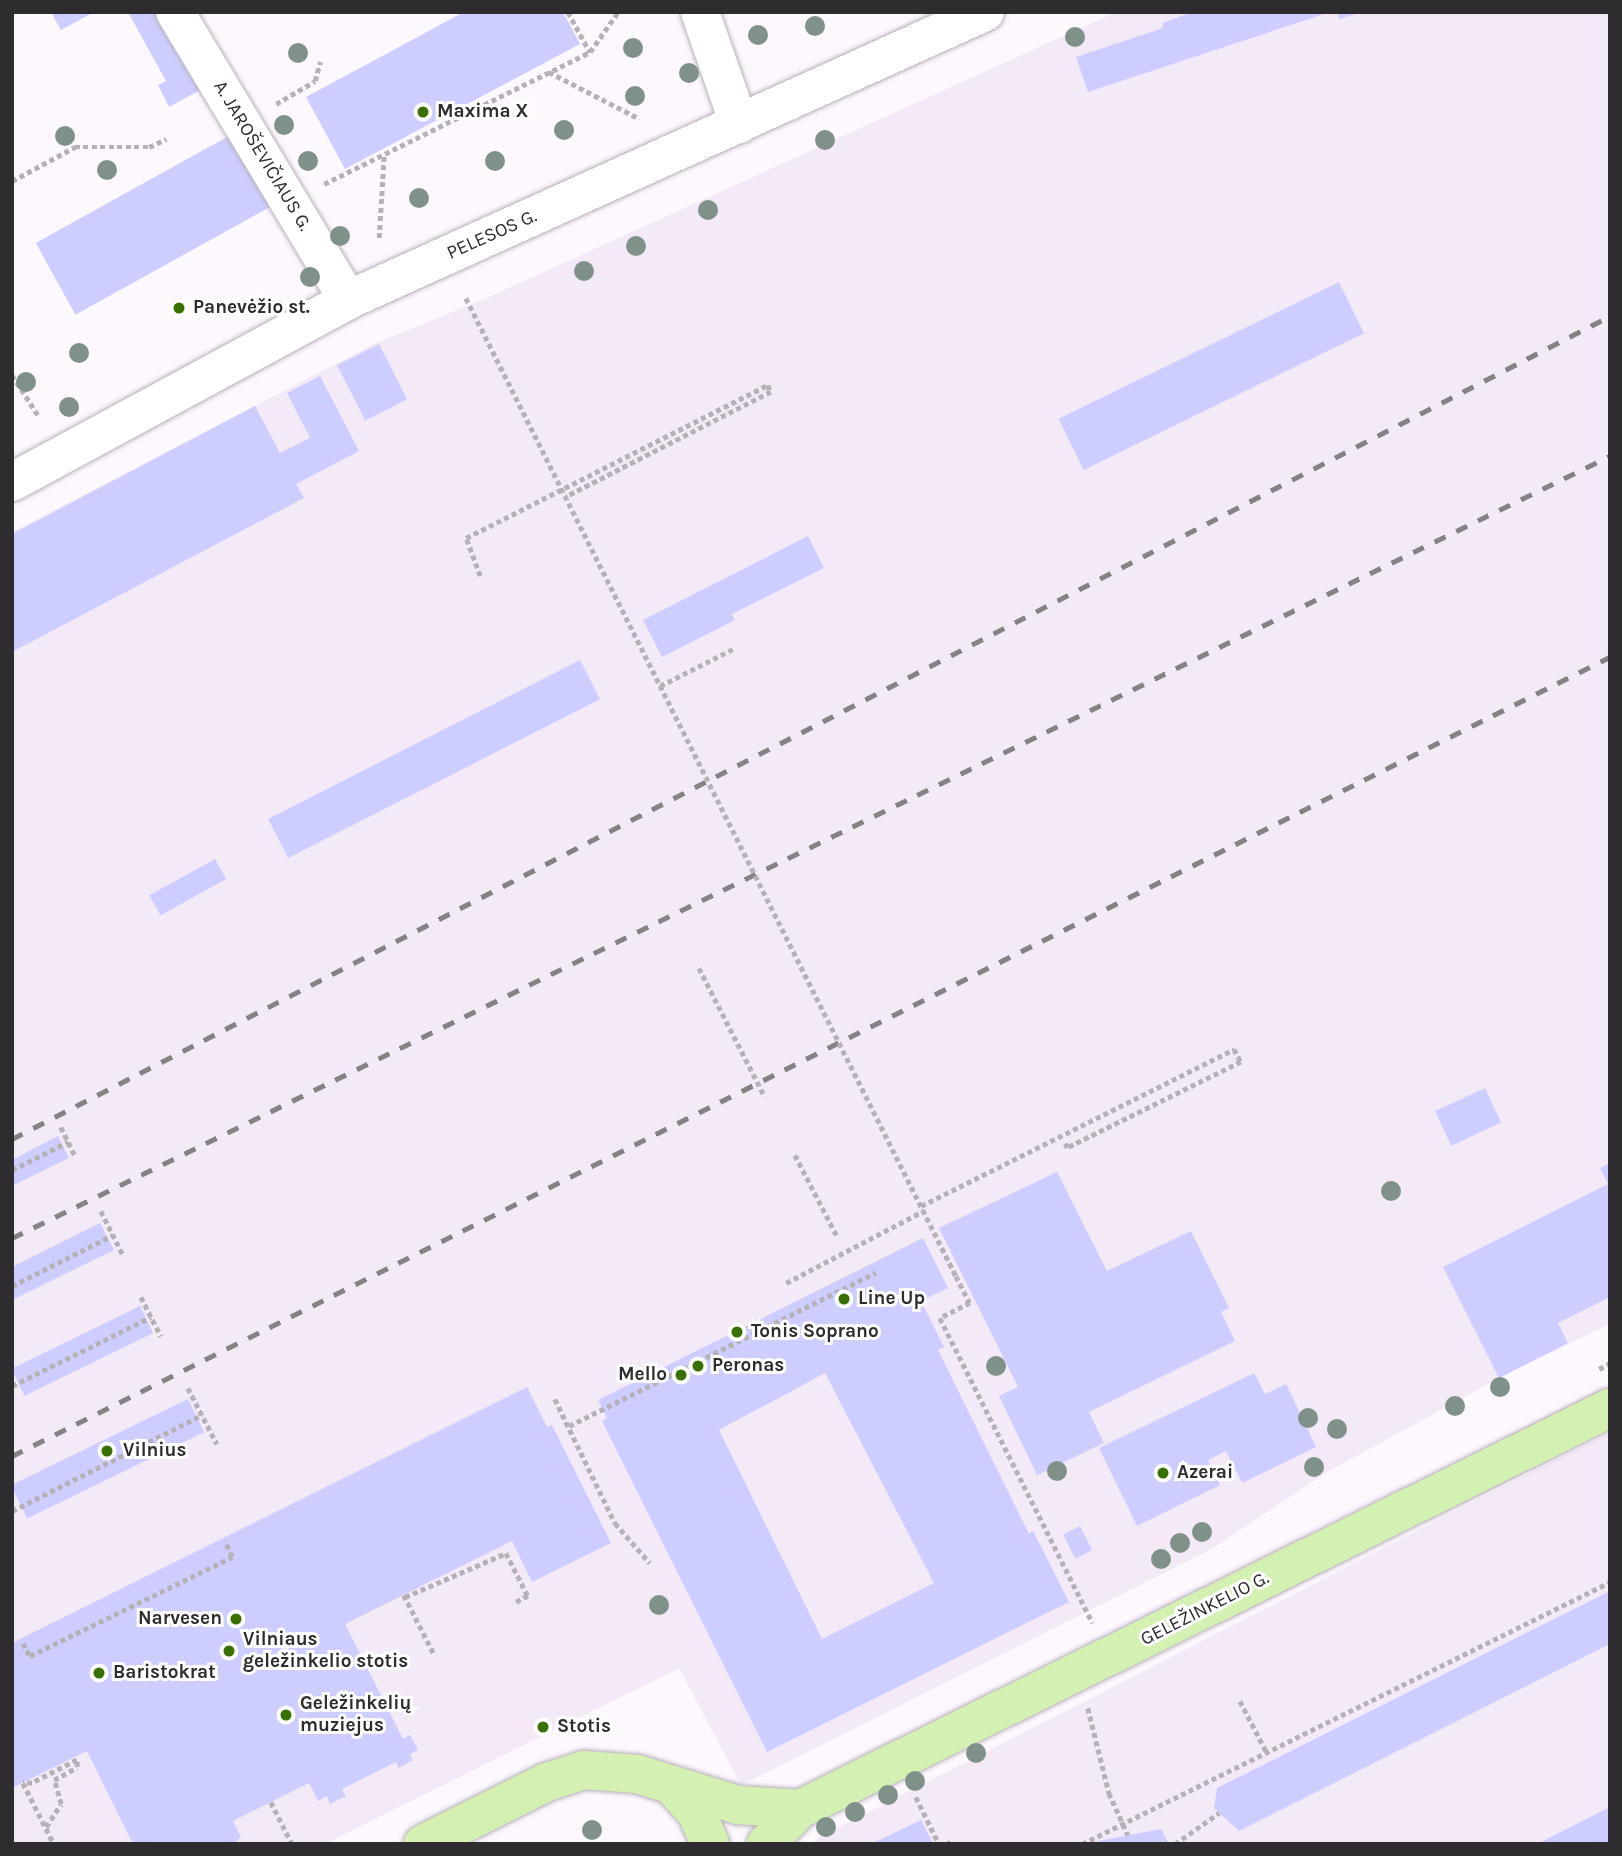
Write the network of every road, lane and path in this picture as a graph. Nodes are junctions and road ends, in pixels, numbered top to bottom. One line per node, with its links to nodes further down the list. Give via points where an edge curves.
1 (175, 12): 10 (street, A. JAROŠEVIČIAUS G.)
2 (568, 12): 6 (path)
3 (618, 12): 6 (path)
4 (700, 12): 11 (street)
5 (985, 12): 11 (street, PELESOS G.)
6 (590, 52): 8 (path)
7 (320, 62): 10 (path, via 315,81)
8 (548, 72): 9 (path); 13 (path)
9 (640, 119)
10 (242, 124): 15 (street, A. JAROŠEVIČIAUS G.)
11 (740, 124): 18 (street, PELESOS G.)
12 (166, 139): 14 (path, via 149,147 75,148)
13 (384, 154): 15 (path); 16 (path)
14 (12, 181)
15 (289, 202): 18 (street, A. JAROŠEVIČIAUS G.)
16 (379, 238)
17 (466, 298): 22 (path, bridge)
18 (348, 300): 21 (street, PELESOS G.)
19 (12, 375): 20 (path)
20 (38, 415)
21 (12, 482)
22 (566, 497): 23 (path, via 771,392 768,385 466,538); 25 (path, bridge)
23 (480, 576)
24 (733, 649): 25 (path)
25 (660, 686): 34 (path, bridge)
26 (699, 968): 27 (path)
27 (765, 1097)
28 (61, 1127): 29 (path)
29 (68, 1142): 32 (path); 33 (path)
30 (1066, 1145): 34 (path, via 1241,1062 1234,1049)
31 (795, 1155): 37 (path)
32 (75, 1156)
33 (12, 1171)
34 (922, 1208): 40 (path); 57 (path, bridge, via 970,1303 940,1318)
35 (101, 1212): 36 (path)
36 (113, 1236): 38 (path); 41 (path)
37 (838, 1238)
38 (124, 1257)
39 (876, 1272): 50 (path)
40 (786, 1283)
41 (12, 1286)
42 (141, 1297): 43 (path)
43 (151, 1317): 44 (path); 45 (path)
44 (161, 1336)
45 (12, 1386)
46 (188, 1388): 49 (path)
47 (555, 1399): 50 (path)
48 (1610, 1408): 66 (main road, GELEŽINKELIO G.)
49 (202, 1415): 51 (path); 52 (path)
50 (569, 1426): 54 (path, via 615,1523)
51 (217, 1444)
52 (12, 1511)
53 (225, 1542): 58 (path, via 232,1558 30,1656)
54 (650, 1563)
55 (1610, 1582): 62 (path)
56 (513, 1604): 59 (path, via 528,1596 506,1553 404,1595)
57 (1093, 1624)
58 (23, 1643)
59 (435, 1656)
60 (1240, 1701): 62 (path)
61 (1088, 1707): 68 (path)
62 (1266, 1751): 68 (path)
63 (675, 1789): 66 (main road, via 738,1805); 75 (main road, via 637,1774 584,1770 547,1782); 76 (main road, via 696,1812)
64 (916, 1797): 78 (path)
65 (271, 1802): 74 (path)
66 (800, 1809): 77 (main road, GELEŽINKELIO G.)
67 (1219, 1813): 72 (path)
68 (1121, 1823): 70 (path); 80 (path)
69 (46, 1827): 69 (path, via 23,1783 33,1783 77,1760 77,1767 54,1780 61,1804); 73 (path)
70 (1128, 1835)
71 (953, 1841): 79 (path)
72 (1178, 1843)
73 (54, 1844)
74 (292, 1844)
75 (423, 1844)
76 (710, 1844)
77 (766, 1844)
78 (939, 1844)
79 (946, 1844)
80 (1082, 1844)

